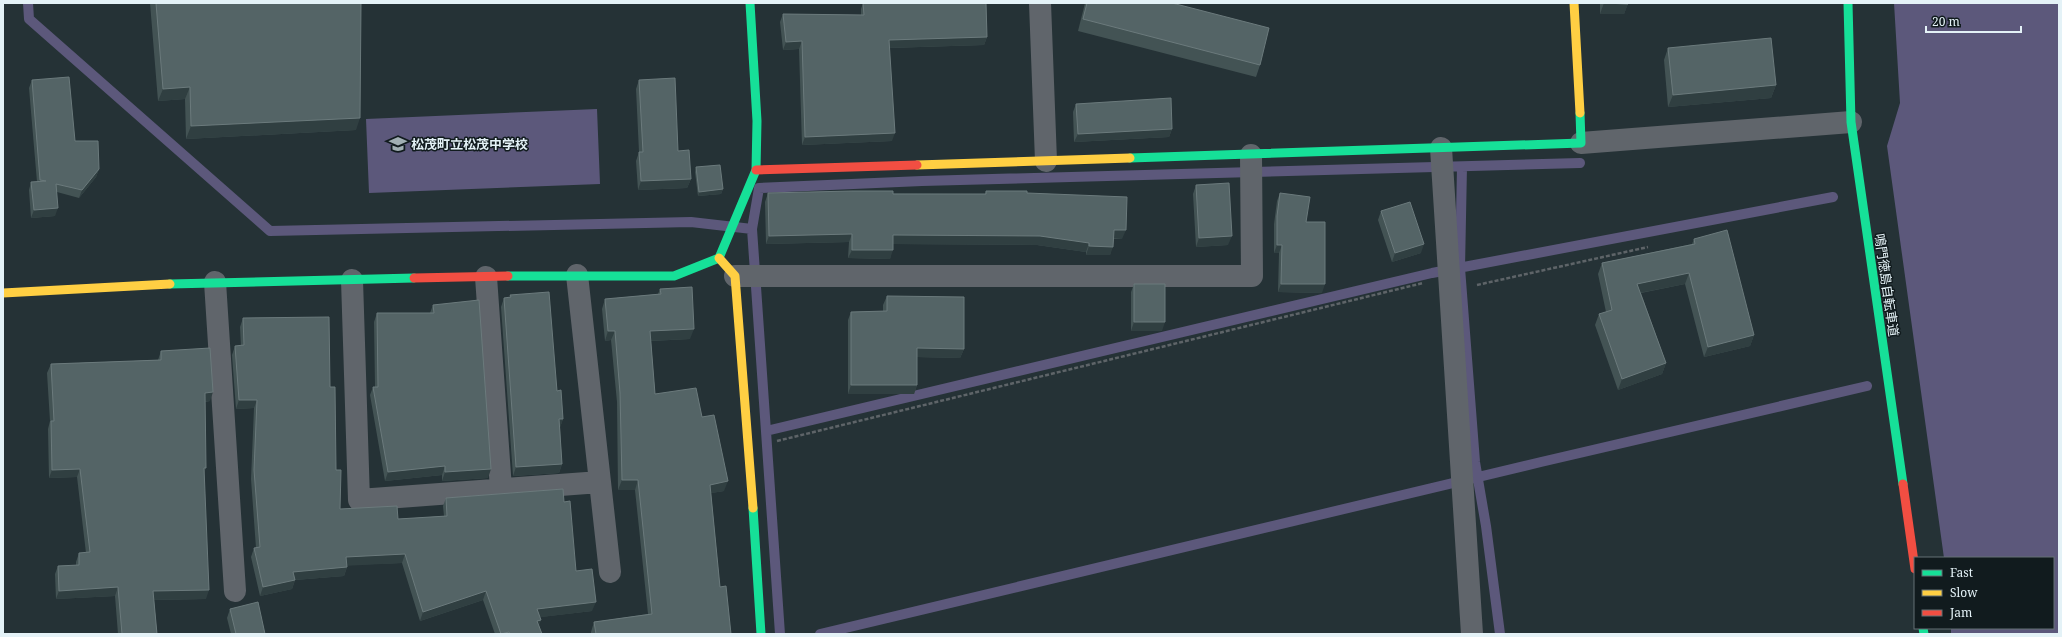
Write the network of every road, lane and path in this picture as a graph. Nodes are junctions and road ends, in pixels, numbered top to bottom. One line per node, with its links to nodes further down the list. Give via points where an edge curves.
1 (750, 3): 10 (street, via 757,121)
2 (1040, 3): 9 (street)
3 (1574, 3): 6 (street)
4 (1848, 3): 5 (street, 鳴門徳島自転車道)
5 (1851, 122): 6 (street); 23 (street, 鳴門徳島自転車道)
6 (1581, 143): 7 (street)
7 (1441, 148): 8 (street); 18 (street)
8 (1251, 155): 9 (street); 14 (street, via 1252,276)
9 (1046, 162): 10 (street)
10 (756, 170): 12 (street)
11 (1648, 247): 18 (path)
12 (719, 258): 13 (street, via 674,276); 14 (street)
13 (577, 275): 15 (street); 21 (street)
14 (735, 276): 26 (street)
15 (486, 277): 16 (street); 22 (street)
16 (352, 280): 17 (street); 22 (street, via 359,500)
17 (215, 282): 19 (street); 25 (street)
18 (1450, 284): 20 (path); 27 (street)
19 (3, 293)
20 (781, 441)
21 (600, 482): 22 (street); 24 (street)
22 (501, 489)
23 (1914, 562)
24 (610, 572)
25 (234, 591)
26 (761, 634)
27 (1472, 634)

